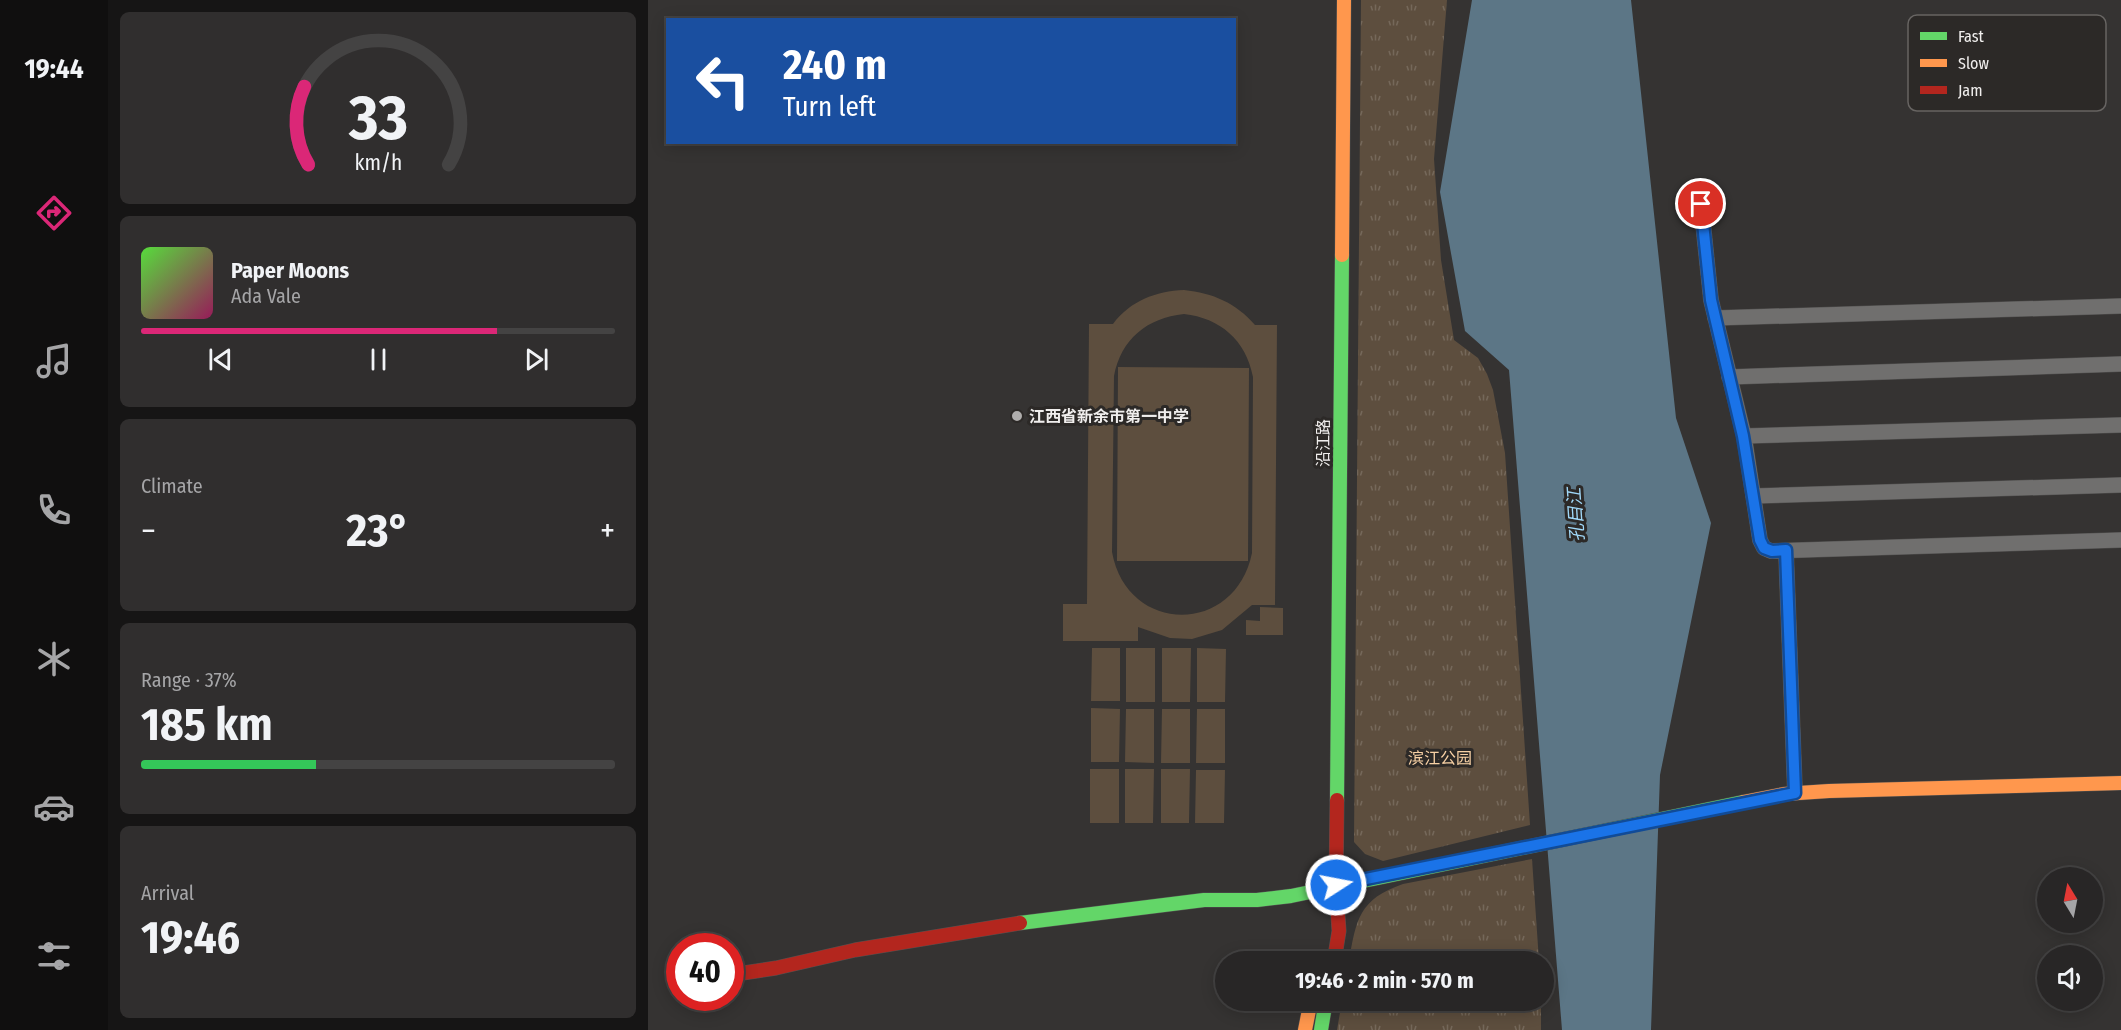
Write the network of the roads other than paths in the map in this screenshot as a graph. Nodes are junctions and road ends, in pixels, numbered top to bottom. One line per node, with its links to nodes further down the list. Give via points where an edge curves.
1 (1344, 0): 15 (street, 沿江路)
2 (1701, 204): 4 (street)
3 (2121, 306): 4 (street)
4 (1715, 318): 6 (street)
5 (2121, 364): 6 (street)
6 (1729, 376): 8 (street)
7 (2121, 425): 8 (street)
8 (1743, 436): 10 (street)
9 (2121, 485): 10 (street)
10 (1753, 496): 12 (street, via 1764,548)
11 (2121, 540): 12 (street)
12 (1786, 550): 14 (street)
13 (2121, 783): 14 (street)
14 (1795, 793): 15 (street)
15 (1336, 885): 16 (street, 沿江路); 17 (street, 沿江路, via 1340,931); 18 (street, via 1274,899 1204,900 1015,924)
16 (1321, 951)
17 (1336, 951)
18 (744, 973)
19 (1309, 1011): 21 (street)
20 (1324, 1011): 22 (street)
21 (1305, 1030)
22 (1321, 1030)

